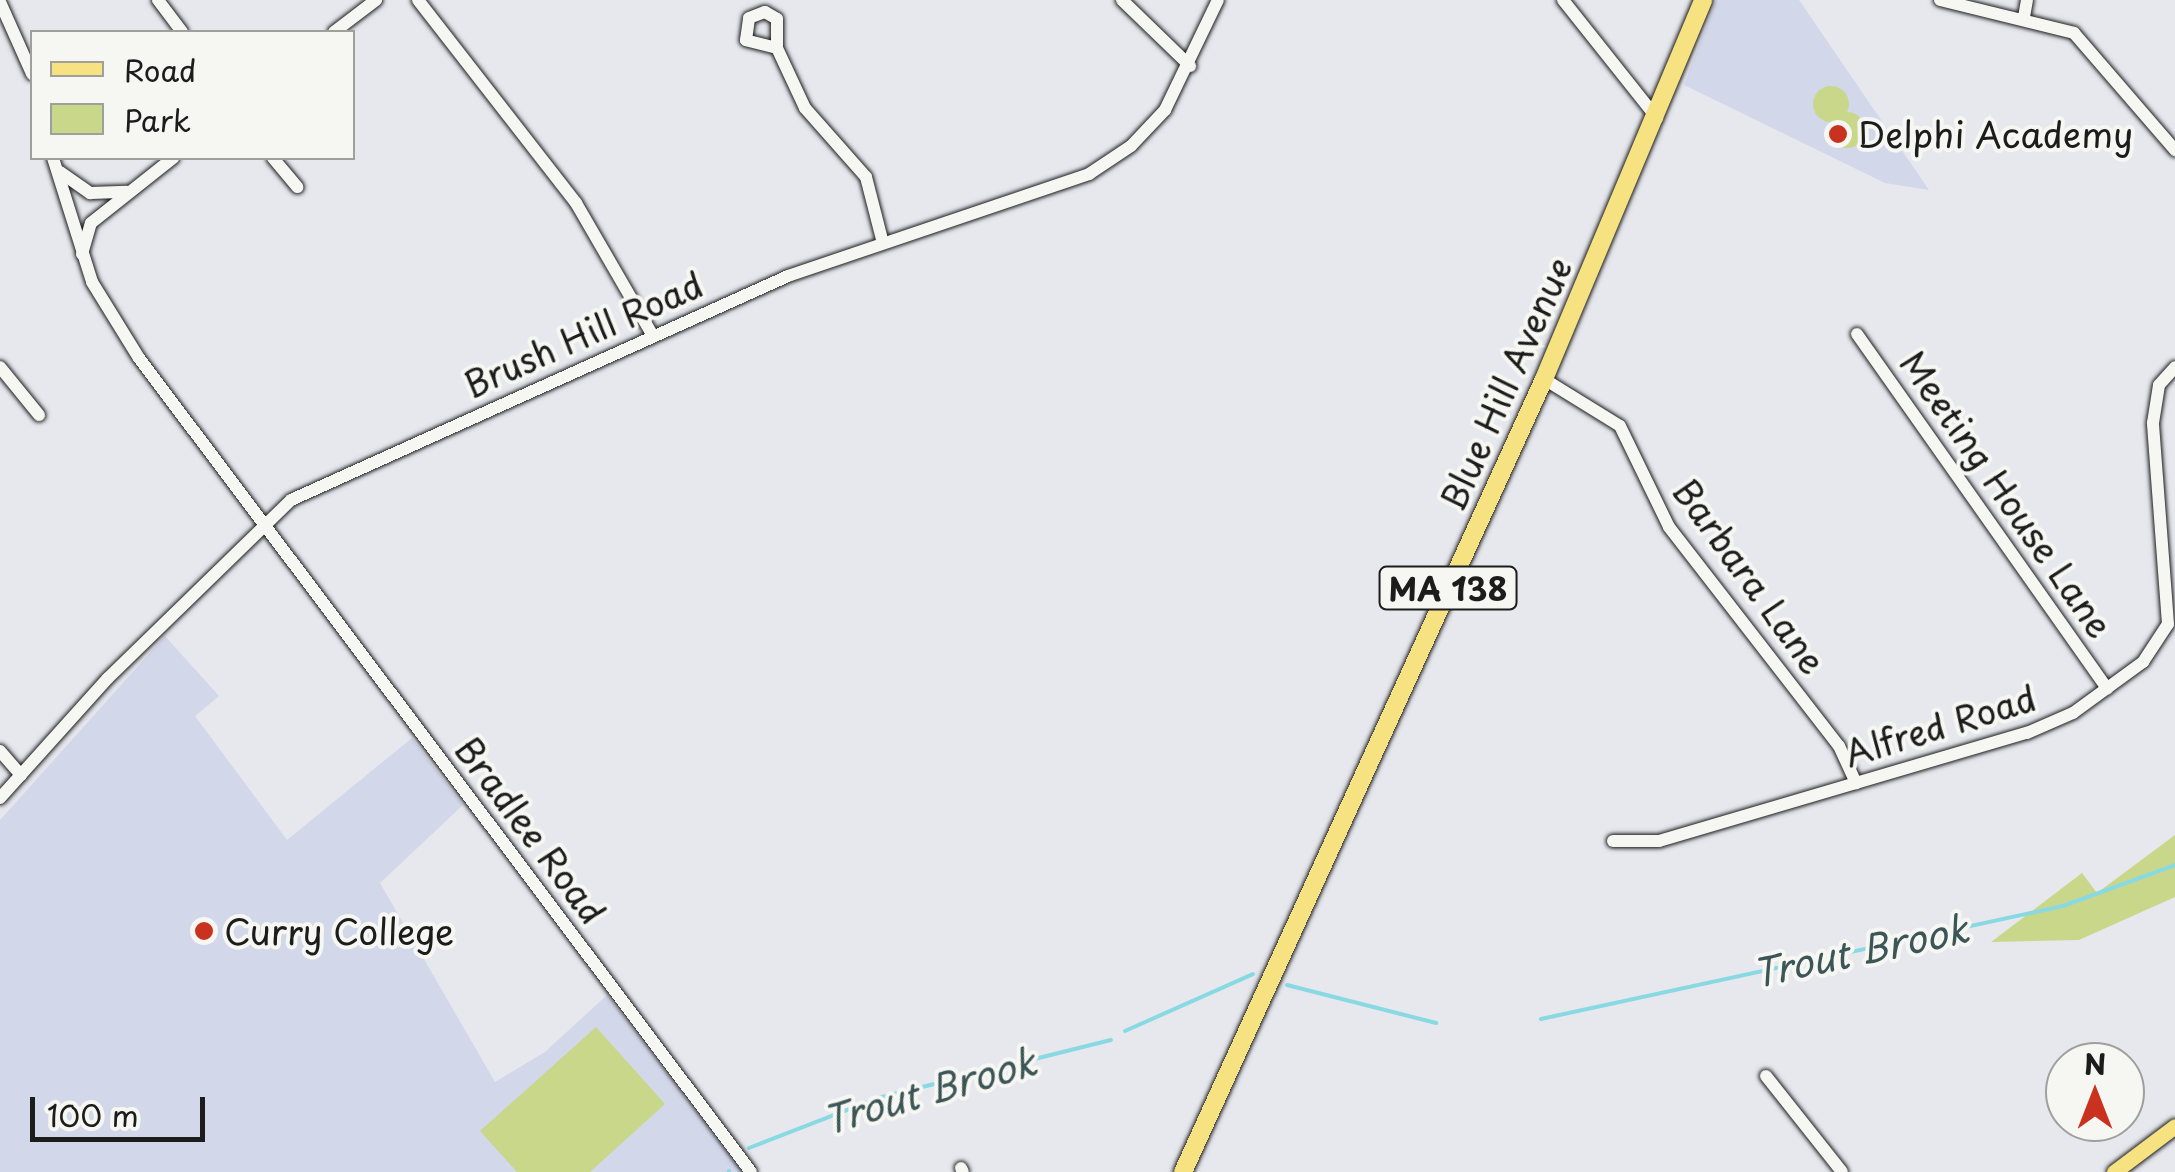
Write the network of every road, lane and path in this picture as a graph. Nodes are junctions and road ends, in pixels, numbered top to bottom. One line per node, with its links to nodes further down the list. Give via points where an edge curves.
1 (158, 0): 12 (street)
2 (376, 0): 13 (street)
3 (418, 0): 27 (street, via 576,203)
4 (1122, 0): 15 (street)
5 (1218, 0): 15 (street, Brush Hill Road)
6 (1564, 0): 17 (street)
7 (1704, 0): 17 (highway, Blue Hill Avenue / MA 138)
8 (1940, 0): 11 (street)
9 (2026, 0): 11 (street)
10 (0, 2): 16 (street)
11 (2024, 17): 18 (street, via 2083,40)
12 (180, 30)
13 (337, 30)
14 (777, 48): 24 (street, via 809,114 864,172)
15 (1190, 66): 24 (street, Brush Hill Road, via 1150,128 1098,169)
16 (30, 70)
17 (1657, 118): 30 (highway, Blue Hill Avenue / MA 138)
18 (2175, 150)
19 (170, 160): 23 (street)
20 (275, 160): 22 (street)
21 (54, 161): 23 (street, via 83,190); 25 (street, Bradlee Road)
22 (296, 188)
23 (130, 191): 25 (street, via 91,223)
24 (882, 243): 27 (street, Brush Hill Road)
25 (82, 256): 32 (street, Bradlee Road, via 132,349)
26 (1857, 334): 33 (street, Meeting House Lane)
27 (653, 336): 32 (street, Brush Hill Road, via 320,484)
28 (0, 367): 31 (street)
29 (2175, 367): 33 (street, Alfred Road, via 2159,385 2153,423 2167,631 2151,656)
30 (1544, 379): 36 (street, Barbara Lane, via 1620,426 1669,527 1838,746); 43 (highway, Blue Hill Avenue / MA 138)
31 (39, 415)
32 (264, 524): 35 (street, Brush Hill Road); 42 (street, Bradlee Road)
33 (2107, 688): 36 (street, Alfred Road, via 2040,728)
34 (0, 751): 35 (street)
35 (21, 774): 37 (street, Brush Hill Road)
36 (1856, 783): 38 (street, Alfred Road, via 1659,841)
37 (0, 798)
38 (1613, 841)
39 (1766, 1076): 44 (street)
40 (2175, 1126): 41 (main road)
41 (2134, 1166): 45 (main road)
42 (752, 1172)
43 (1183, 1172)
44 (1842, 1172)
45 (2114, 1172)

